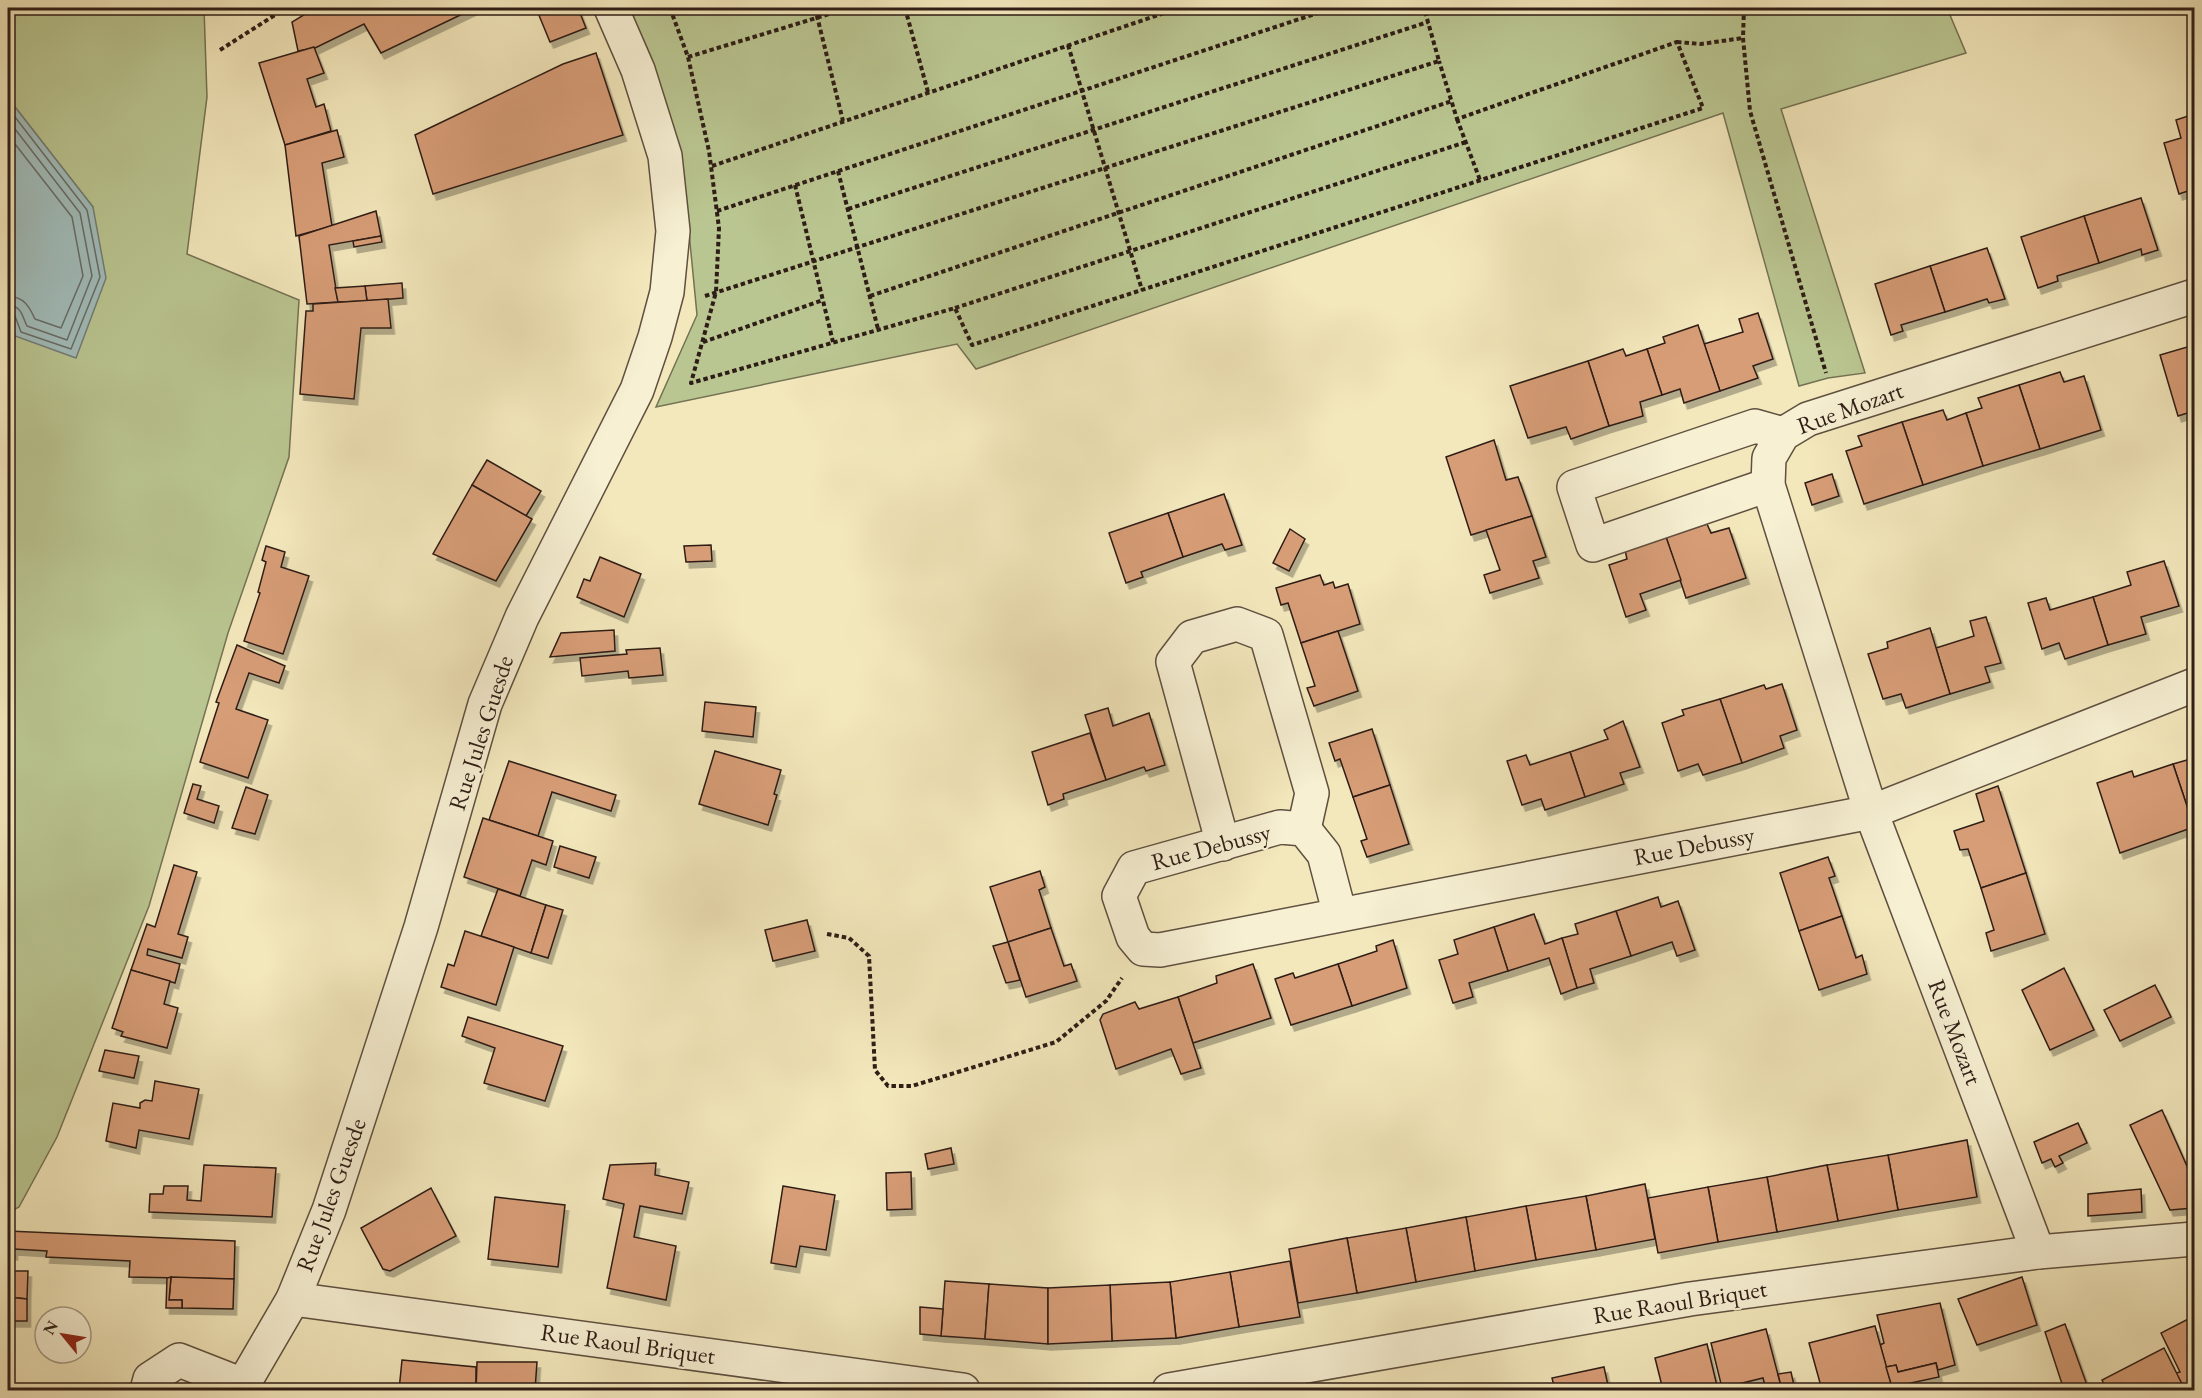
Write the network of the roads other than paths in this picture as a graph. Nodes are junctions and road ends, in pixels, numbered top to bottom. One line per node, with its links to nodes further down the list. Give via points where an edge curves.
1 (611, 8): 12 (street, Rue Jules Guesde, via 638,70 665,156 673,231 666,292 655,337 637,390 522,617 485,704 421,927 329,1210)
2 (2194, 296): 3 (street, Rue Mozart, via 1835,410)
3 (1783, 434): 4 (street, Rue Mozart, via 1769,458); 4 (street, via 1755,426 1574,487 1593,545)
4 (1768, 485): 6 (street, Rue Mozart)
5 (2194, 685): 6 (street)
6 (1871, 812): 9 (street, Rue Debussy); 11 (street, Rue Mozart)
7 (1304, 829): 8 (street, Rue Debussy, via 1280,827); 8 (street, via 1312,793 1266,634 1238,624 1192,637 1173,662); 9 (street, Rue Debussy, via 1324,854)
8 (1223, 844): 9 (street, Rue Debussy, via 1134,868 1119,896 1133,937 1143,949 1160,950)
9 (1340, 915)
10 (2194, 1239): 11 (street, Rue Raoul Briquet)
11 (2038, 1252): 16 (street, Rue Raoul Briquet, via 1690,1299)
12 (293, 1299): 13 (street, Rue Jules Guesde); 15 (street, Rue Raoul Briquet)
13 (241, 1388): 14 (street, via 179,1360 150,1379)
14 (147, 1390)
15 (963, 1390)
16 (1169, 1390)

